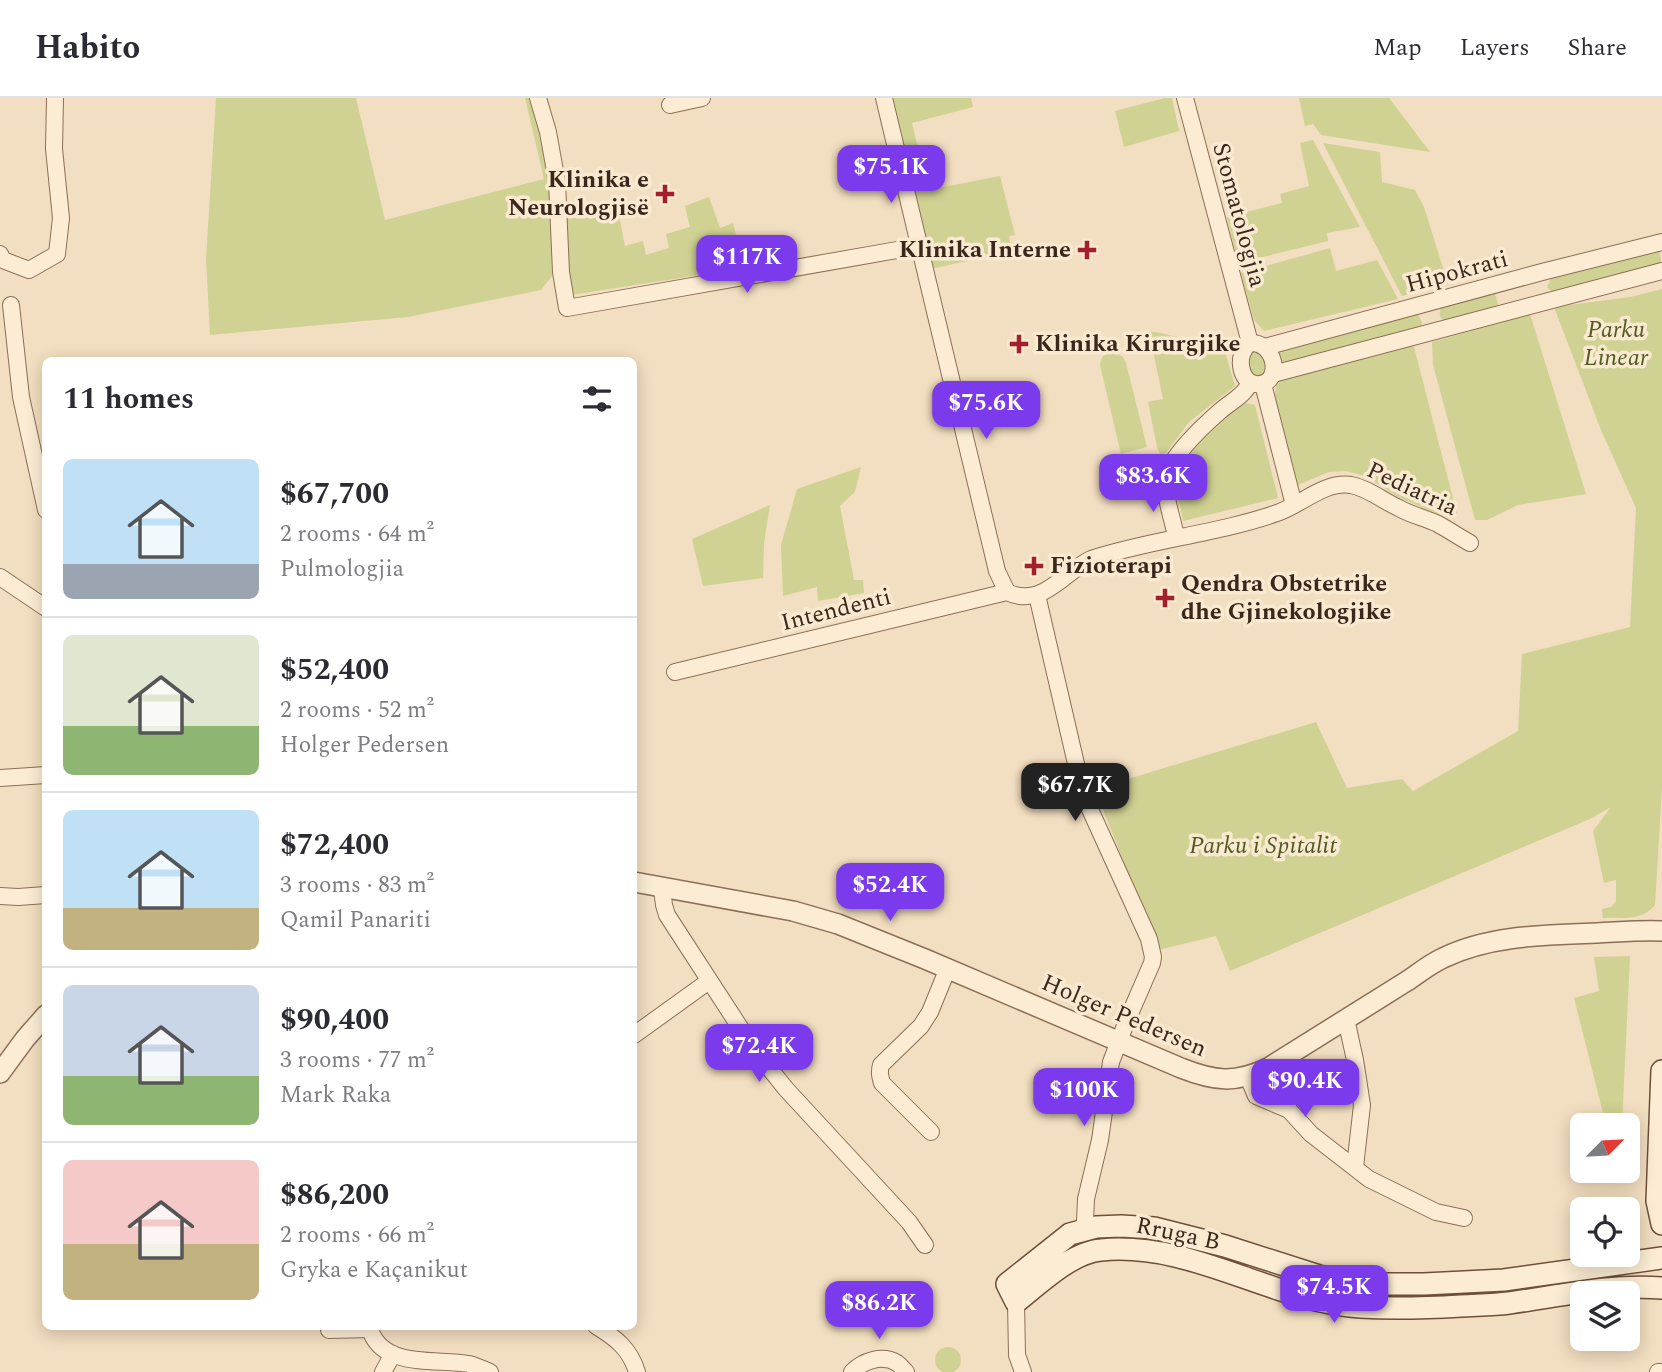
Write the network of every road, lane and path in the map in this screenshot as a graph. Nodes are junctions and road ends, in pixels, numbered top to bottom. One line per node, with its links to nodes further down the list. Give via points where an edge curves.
1 (55, 98): 9 (street, via 54,149 61,218 57,254 29,270)
2 (538, 98): 8 (street, via 557,181 567,308)
3 (702, 98): 6 (street)
4 (884, 98): 8 (street)
5 (1185, 98): 12 (street, Stomatologjia)
6 (670, 105)
7 (1662, 242): 12 (street, Hipokrati)
8 (920, 246): 19 (street, via 997,571)
9 (2, 257)
10 (1662, 271): 13 (street)
11 (11, 305): 14 (street, via 21,397)
12 (1258, 345): 13 (street, via 1272,358); 13 (street, via 1244,348 1240,359 1243,374)
13 (1262, 380): 15 (street); 16 (street, via 1200,430 1169,469 1165,484)
14 (42, 492)
15 (1294, 505): 16 (street, Pediatria); 17 (street, Pediatria, via 1333,486 1352,485)
16 (1176, 537): 20 (street, Pediatria, via 1091,559)
17 (1470, 543)
18 (0, 577): 21 (street)
19 (1007, 592): 20 (street, Intendenti, via 1021,597); 22 (street, Intendenti)
20 (1037, 595): 35 (street, via 1083,794 1152,948 1150,970)
21 (42, 605)
22 (675, 672)
23 (42, 775): 24 (street)
24 (0, 778)
25 (637, 883): 26 (street, Holger Pedersen)
26 (662, 889): 30 (street, Holger Pedersen, via 816,918); 31 (street, via 667,915)
27 (42, 895): 28 (street)
28 (0, 896)
29 (1662, 931): 32 (street, Holger Pedersen, via 1559,934 1485,944 1445,957)
30 (948, 968): 35 (street, Holger Pedersen); 41 (street, via 921,1026 880,1070 882,1083)
31 (709, 981): 34 (street); 46 (street, via 786,1089)
32 (1346, 1019): 36 (street, Holger Pedersen); 42 (street, via 1362,1105)
33 (42, 1020): 38 (street)
34 (637, 1033)
35 (1119, 1042): 39 (street, Holger Pedersen, via 1204,1077); 45 (street, via 1111,1062)
36 (1278, 1062): 39 (street, Holger Pedersen); 40 (street)
37 (1662, 1071): 44 (main road, via 1657,1183)
38 (0, 1073)
39 (1248, 1077): 40 (street, via 1256,1096)
40 (1289, 1110): 42 (street, via 1311,1134)
41 (931, 1132)
42 (1355, 1167): 43 (street, via 1423,1206)
43 (1464, 1218)
44 (1662, 1224)
45 (1083, 1230): 47 (main road, Rruga B, via 1154,1228 1358,1284 1504,1279); 49 (main road, Rruga B, via 1070,1234 1007,1284)
46 (925, 1245)
47 (1662, 1258)
48 (1662, 1288): 49 (main road, Rruga B, via 1602,1289 1479,1305 1359,1307 1316,1301 1220,1269 1122,1248 1077,1257)
49 (1016, 1302): 59 (street, via 1017,1355)
50 (370, 1330): 52 (street, via 377,1345)
51 (602, 1330): 56 (street, via 623,1345)
52 (393, 1354): 53 (street); 54 (street)
53 (416, 1366): 55 (street, via 468,1364)
54 (383, 1372)
55 (489, 1372)
56 (637, 1372)
57 (852, 1372): 58 (street, via 866,1361 881,1359)
58 (906, 1372)
59 (1023, 1372)

